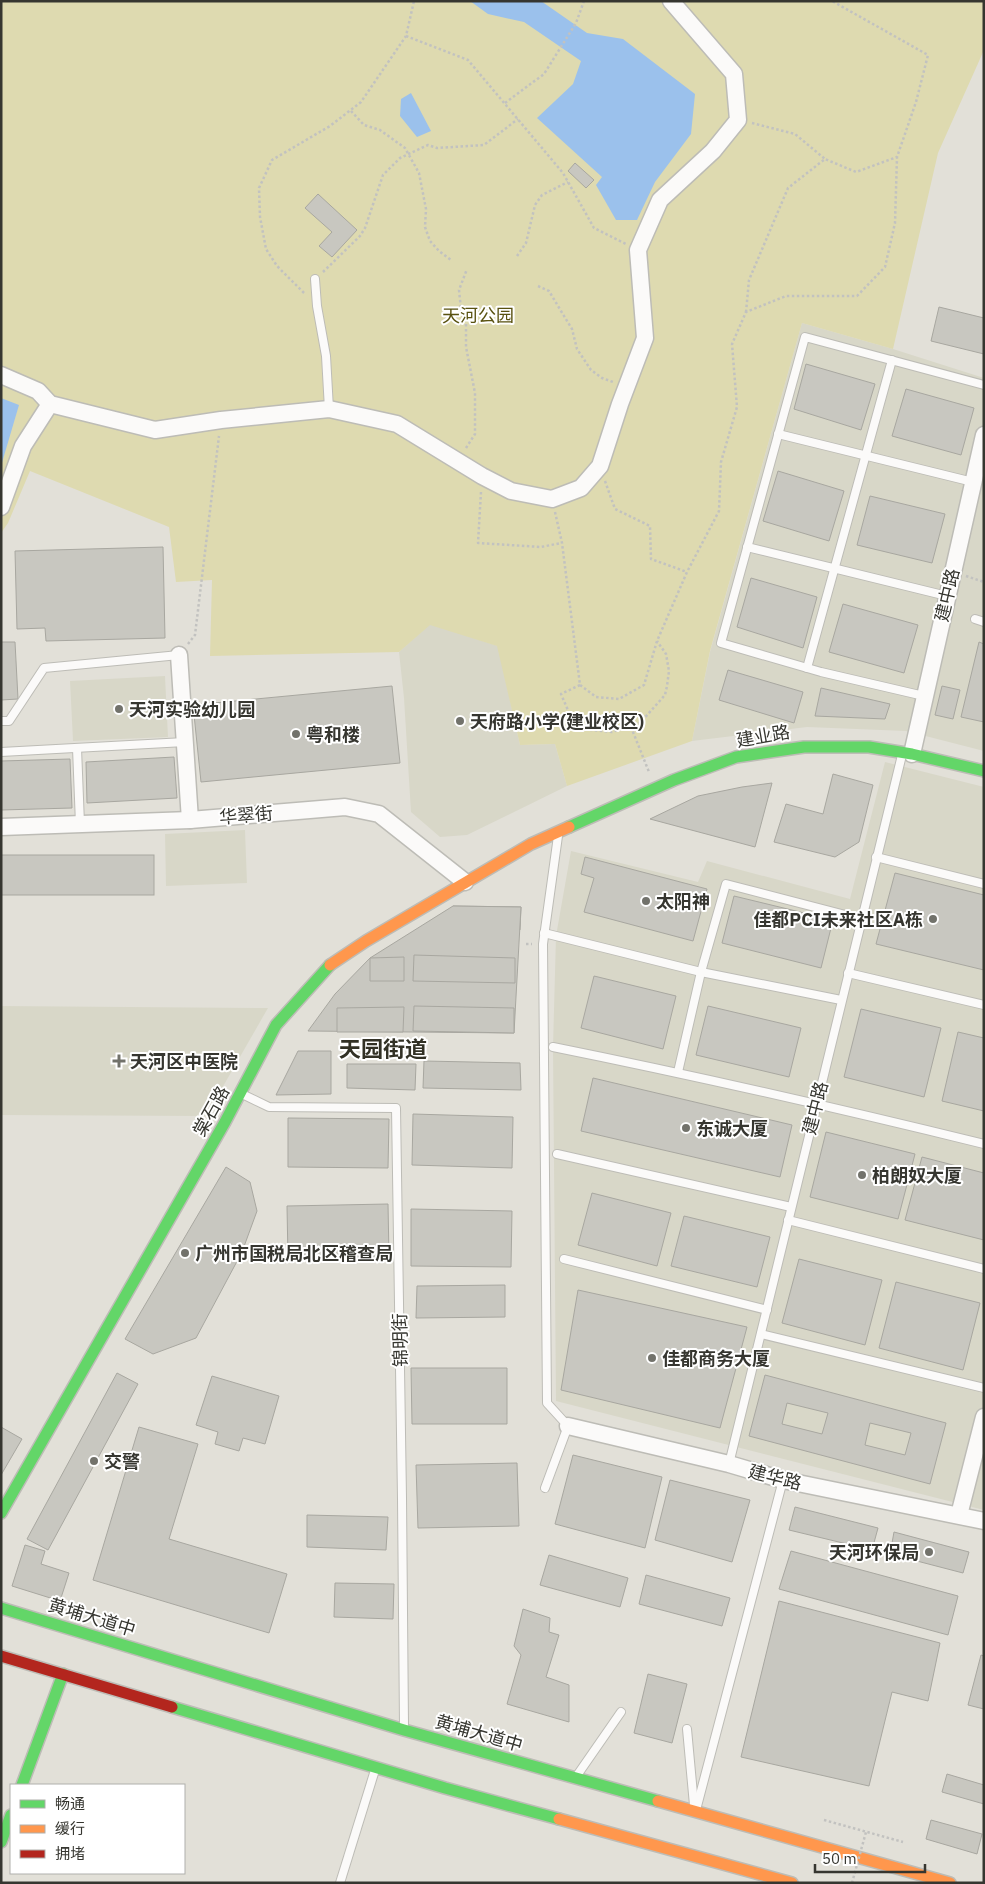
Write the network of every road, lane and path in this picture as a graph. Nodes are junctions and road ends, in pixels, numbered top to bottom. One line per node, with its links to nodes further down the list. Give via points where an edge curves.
1 (414, 1): 5 (path)
2 (584, 1): 6 (path, via 576,23 544,74)
3 (671, 1): 9 (street, via 734,74)
4 (832, 1): 11 (path, via 928,55)
5 (406, 36): 6 (path, via 468,60); 7 (path, via 360,102)
6 (505, 104): 8 (path)
7 (350, 110): 10 (path, via 364,125 380,130); 20 (path, via 330,126 272,160 259,188 266,249 277,266)
8 (518, 119): 10 (path, via 484,145 437,148 428,145); 13 (path)
9 (738, 120): 12 (path, via 795,134); 14 (street, via 713,152 660,200)
10 (408, 154): 16 (path, via 423,185 425,227 430,241); 18 (path, via 383,175 360,236)
11 (897, 157): 12 (path, via 856,172); 21 (path, via 895,223 885,267 857,296 786,296)
12 (825, 159): 21 (path, via 788,188 749,280)
13 (568, 182): 14 (path, via 594,228); 15 (path, via 542,195 535,205 526,243)
14 (638, 250): 25 (street, via 645,338)
15 (517, 256)
16 (451, 260)
17 (467, 269): 32 (path, via 459,290 475,393 475,434)
18 (316, 279): 20 (lane)
19 (538, 286): 25 (path, via 549,291 572,329 577,349 591,370)
20 (317, 306): 27 (lane, via 326,356)
21 (746, 312): 41 (path, via 732,344 737,407 721,462 719,511)
22 (892, 360): 24 (lane); 29 (lane, via 805,337); 31 (lane)
23 (1, 375): 26 (street, via 38,391)
24 (984, 385)
25 (626, 387): 33 (street)
26 (50, 404): 28 (street, via 154,430); 37 (street, via 23,446)
27 (328, 409): 28 (street); 32 (street, via 397,424)
28 (222, 420): 46 (path, via 195,635)
29 (778, 434): 31 (lane); 39 (lane)
30 (984, 436): 35 (street, 建中路)
31 (866, 455): 35 (lane); 40 (lane)
32 (458, 460): 34 (street)
33 (600, 466): 36 (street, via 580,488); 41 (path, via 615,509 650,526 651,559)
34 (482, 476): 36 (street, via 511,491); 38 (path, via 478,543 541,547)
35 (973, 482): 42 (street, 建中路)
36 (552, 499): 38 (path)
37 (1, 507)
38 (562, 543): 48 (path)
39 (747, 548): 40 (lane); 47 (lane, via 721,643)
40 (834, 569): 42 (lane); 47 (lane)
41 (687, 572): 45 (path)
42 (947, 596): 49 (street, 建中路)
43 (975, 619): 44 (lane)
44 (984, 622)
45 (657, 641): 48 (path, via 644,685 619,699 596,697); 51 (path, via 666,654 669,672 665,695 640,723)
46 (179, 655): 50 (lane, via 44,668 9,721); 52 (street)
47 (807, 668): 49 (lane)
48 (580, 685): 51 (path, via 561,694 573,722 591,730 612,732)
49 (924, 696): 55 (street, 建中路)
50 (1, 721)
51 (631, 727): 57 (path)
52 (185, 742): 53 (lane); 58 (street)
53 (78, 748): 54 (lane); 59 (lane)
54 (1, 752)
55 (907, 753): 56 (main road, 建业路); 57 (main road, 建业路, via 869,747 804,747 736,757); 62 (lane, 建中路)
56 (984, 771)
57 (656, 788): 61 (main road, 建业路)
58 (190, 820): 59 (street, 华翠街); 63 (street, 华翠街, via 345,807 379,814)
59 (80, 824): 60 (street, 华翠街)
60 (1, 827)
61 (559, 831): 63 (main road, 棠石路); 66 (lane)
62 (876, 857): 64 (lane); 65 (lane, 建中路)
63 (465, 882): 73 (main road, 棠石路, via 329,966 276,1025)
64 (984, 884)
65 (861, 919): 67 (lane, via 726,884); 68 (lane, 建中路)
66 (544, 933): 67 (lane); 85 (lane, via 546,1403)
67 (701, 972): 69 (lane); 72 (lane)
68 (848, 973): 69 (lane, 建中路); 70 (lane)
69 (841, 1000): 74 (lane, 建中路)
70 (984, 1005)
71 (553, 1047): 72 (lane)
72 (678, 1072): 74 (lane)
73 (241, 1093): 89 (main road, 棠石路); 97 (lane, 锦明街, via 269,1107 396,1108)
74 (816, 1103): 75 (lane); 77 (lane, 建中路)
75 (984, 1144)
76 (557, 1154): 77 (lane)
77 (792, 1207): 78 (lane, 建中路)
78 (788, 1220): 80 (lane); 81 (lane, 建中路)
79 (564, 1259): 81 (lane)
80 (984, 1269)
81 (767, 1310): 82 (lane, 建中路)
82 (761, 1334): 83 (lane); 86 (lane, 建中路)
83 (984, 1388)
84 (984, 1417): 90 (street)
85 (568, 1426): 86 (street, 建华路); 88 (lane)
86 (729, 1464): 87 (street, 建华路)
87 (783, 1480): 90 (street, 建华路); 101 (lane)
88 (545, 1488)
89 (1, 1513)
90 (959, 1515): 91 (street, 建华路)
91 (984, 1521)
92 (1, 1608): 97 (main road, 黄埔大道中)
93 (1, 1656): 94 (main road)
94 (63, 1674): 98 (main road); 100 (main road)
95 (621, 1712): 99 (lane)
96 (687, 1729): 101 (lane)
97 (404, 1730): 99 (main road, 黄埔大道中)
98 (376, 1767): 107 (lane); 108 (main road)
99 (575, 1778): 101 (main road, 黄埔大道中)
100 (22, 1784)
101 (695, 1812): 110 (main road, 黄埔大道中)
102 (10, 1818): 105 (main road)
103 (824, 1820): 104 (path)
104 (866, 1832): 106 (path); 109 (path, bridge)
105 (1, 1842)
106 (903, 1842)
107 (340, 1883)
108 (792, 1883)
109 (852, 1883)
110 (950, 1883)

